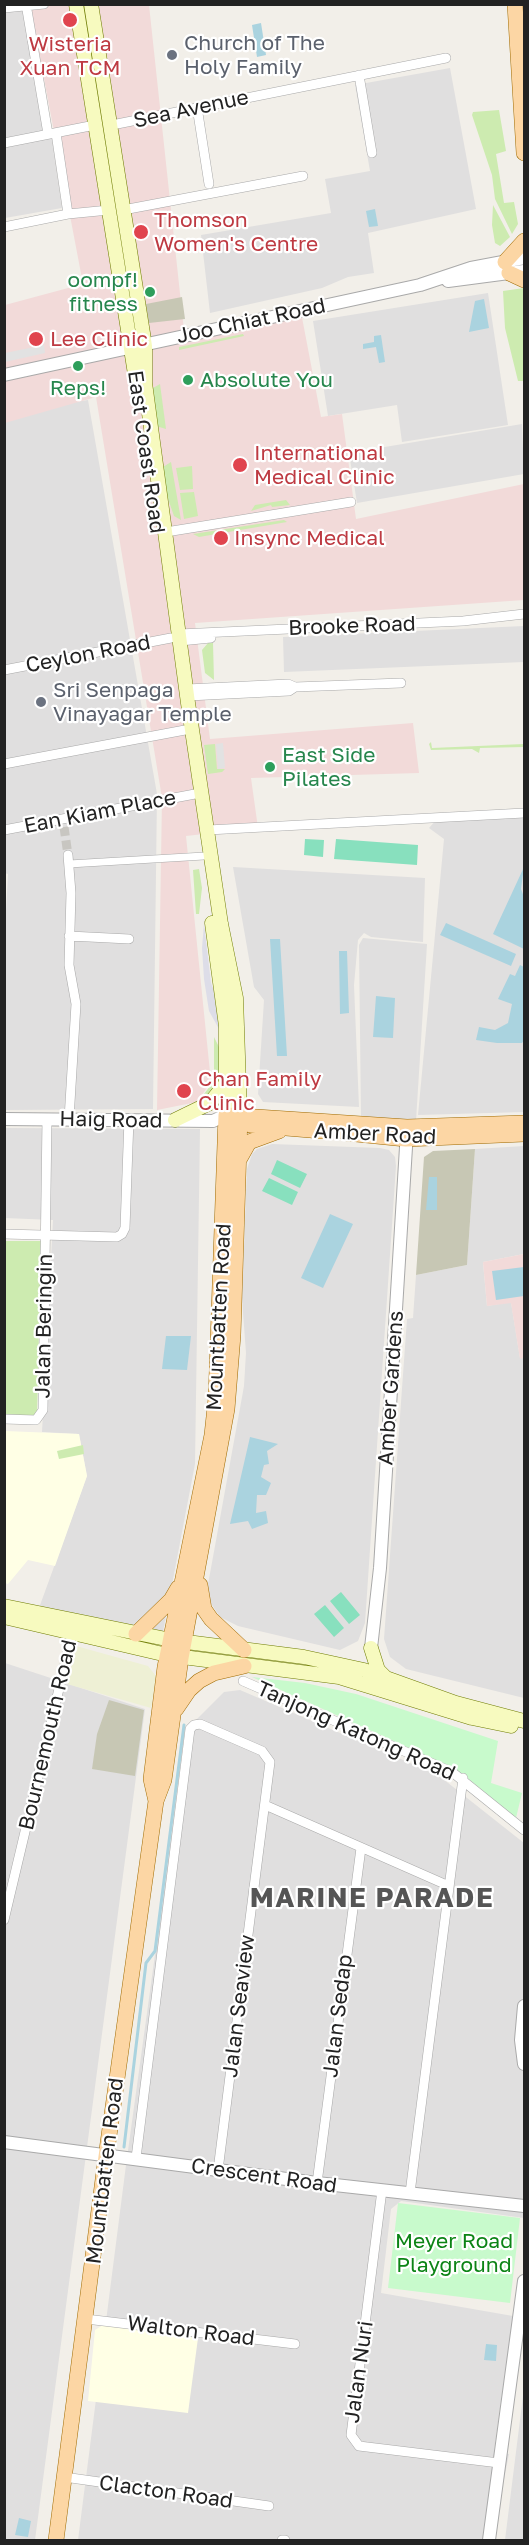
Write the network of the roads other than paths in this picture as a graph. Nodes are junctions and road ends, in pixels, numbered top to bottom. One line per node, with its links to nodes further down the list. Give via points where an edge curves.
1 (44, 4): 5 (street)
2 (76, 4): 10 (main road, East Coast Road)
3 (91, 4): 11 (main road, East Coast Road)
4 (514, 4): 15 (main road)
5 (23, 6): 6 (street); 12 (street)
6 (4, 8)
7 (446, 58): 8 (street, Sea Avenue)
8 (359, 75): 9 (street, Sea Avenue); 14 (street)
9 (197, 107): 11 (street, Sea Avenue); 17 (street)
10 (95, 125): 12 (street); 18 (main road, East Coast Road)
11 (112, 125): 19 (main road, East Coast Road)
12 (52, 134): 13 (street); 20 (street)
13 (4, 143)
14 (372, 153)
15 (525, 153)
16 (303, 176): 19 (street)
17 (209, 184)
18 (108, 207): 20 (street); 27 (main road, East Coast Road)
19 (123, 210): 27 (main road, East Coast Road)
20 (72, 213): 21 (street)
21 (4, 227)
22 (525, 241): 24 (main road)
23 (525, 258): 24 (street, Joo Chiat Road)
24 (507, 268): 25 (street, Joo Chiat Road); 26 (main road); 27 (street, Joo Chiat Road, via 471,268 427,283)
25 (525, 270)
26 (525, 280)
27 (138, 347): 28 (street, Joo Chiat Road); 30 (main road, East Coast Road); 33 (main road, East Coast Road)
28 (4, 375)
29 (351, 502): 30 (street, East Coast Road)
30 (166, 532): 33 (main road, East Coast Road)
31 (525, 614): 33 (street, Brooke Road)
32 (525, 621): 33 (street, Brooke Road, via 451,628)
33 (177, 637): 34 (street, Ceylon Road); 36 (main road, East Coast Road); 37 (main road, East Coast Road)
34 (4, 670)
35 (401, 683): 36 (street)
36 (188, 693): 41 (main road, East Coast Road)
37 (185, 730): 38 (street); 39 (main road, East Coast Road)
38 (4, 764)
39 (195, 794): 41 (main road, East Coast Road); 42 (street, Ean Kiam Place, via 63,823)
40 (525, 813): 41 (street)
41 (204, 829): 43 (main road, Mountbatten Road); 52 (main road, Mountbatten Road, via 236,998)
42 (4, 830)
43 (204, 856): 44 (street); 47 (main road, Mountbatten Road, via 224,998)
44 (69, 860): 45 (street)
45 (69, 936): 46 (street); 50 (street, via 76,1004)
46 (129, 939)
47 (227, 1082): 52 (main road, Mountbatten Road); 53 (main road, via 210,1103)
48 (4, 1119): 49 (street, Haig Road)
49 (47, 1119): 50 (street, Haig Road); 60 (street)
50 (69, 1119): 51 (street, Haig Road)
51 (129, 1119): 53 (street, Haig Road); 60 (street, via 122,1234)
52 (230, 1119): 53 (street, Haig Road); 55 (main road, Amber Road); 56 (main road, Amber Road); 58 (main road, Mountbatten Road); 63 (main road, Mountbatten Road, via 216,1398)
53 (175, 1120)
54 (525, 1123): 56 (main road, Amber Road)
55 (283, 1130): 56 (main road, Amber Road); 58 (main road, via 249,1142)
56 (406, 1133): 57 (main road, Amber Road); 68 (street, Amber Gardens, via 380,1568)
57 (525, 1134)
58 (237, 1163): 62 (main road, Mountbatten Road, via 230,1392)
59 (4, 1234): 60 (street)
60 (45, 1234): 61 (street, Jalan Beringin, via 42,1415 36,1420)
61 (4, 1419)
62 (198, 1573): 69 (main road, Mountbatten Road); 70 (main road, via 204,1609)
63 (183, 1580): 67 (main road, via 171,1600); 69 (main road, Mountbatten Road)
64 (4, 1606): 66 (main road)
65 (4, 1617): 66 (main road)
66 (74, 1626): 67 (main road); 69 (main road); 84 (street, Bournemouth Road)
67 (136, 1634): 69 (main road)
68 (371, 1648): 71 (main road); 73 (main road, via 378,1670)
69 (176, 1649): 70 (main road); 72 (main road); 74 (main road, Mountbatten Road); 79 (main road, Mountbatten Road, via 151,1779)
70 (244, 1650): 71 (main road)
71 (351, 1668): 73 (main road)
72 (243, 1673): 74 (main road, via 214,1672 189,1690); 76 (main road, via 339,1677 472,1718); 78 (street, Tanjong Katong Road)
73 (386, 1679): 75 (main road)
74 (172, 1717): 79 (main road, Mountbatten Road, via 164,1780)
75 (525, 1721)
76 (525, 1728)
77 (190, 1730): 80 (street, Jalan Seaview, via 201,1724 267,1755 270,1762); 89 (street, Mountbatten Road)
78 (463, 1778): 81 (street, Tanjong Katong Road); 83 (street)
79 (156, 1801): 88 (main road, Mountbatten Road)
80 (265, 1805): 82 (street); 90 (street, Jalan Seaview)
81 (525, 1830)
82 (361, 1848): 83 (street); 91 (street, Jalan Sedap)
83 (449, 1886): 93 (street)
84 (4, 1920)
85 (525, 2006): 86 (street)
86 (524, 2059)
87 (4, 2142): 88 (street, Crescent Road)
88 (106, 2155): 89 (street, Crescent Road); 96 (main road, Mountbatten Road)
89 (136, 2158): 90 (street, Crescent Road)
90 (218, 2170): 91 (street, Crescent Road)
91 (317, 2183): 92 (street, Crescent Road)
92 (382, 2190): 93 (street, Crescent Road); 98 (street, Jalan Nuri, via 351,2434 359,2446)
93 (410, 2193): 94 (street, Crescent Road)
94 (525, 2206)
95 (525, 2281): 98 (street)
96 (86, 2319): 97 (street, Walton Road); 99 (main road, Mountbatten Road)
97 (295, 2344)
98 (499, 2463): 102 (street)
99 (64, 2477): 100 (street, Clacton Road); 101 (main road, Mountbatten Road)
100 (269, 2506)
101 (57, 2541)
102 (489, 2541)

